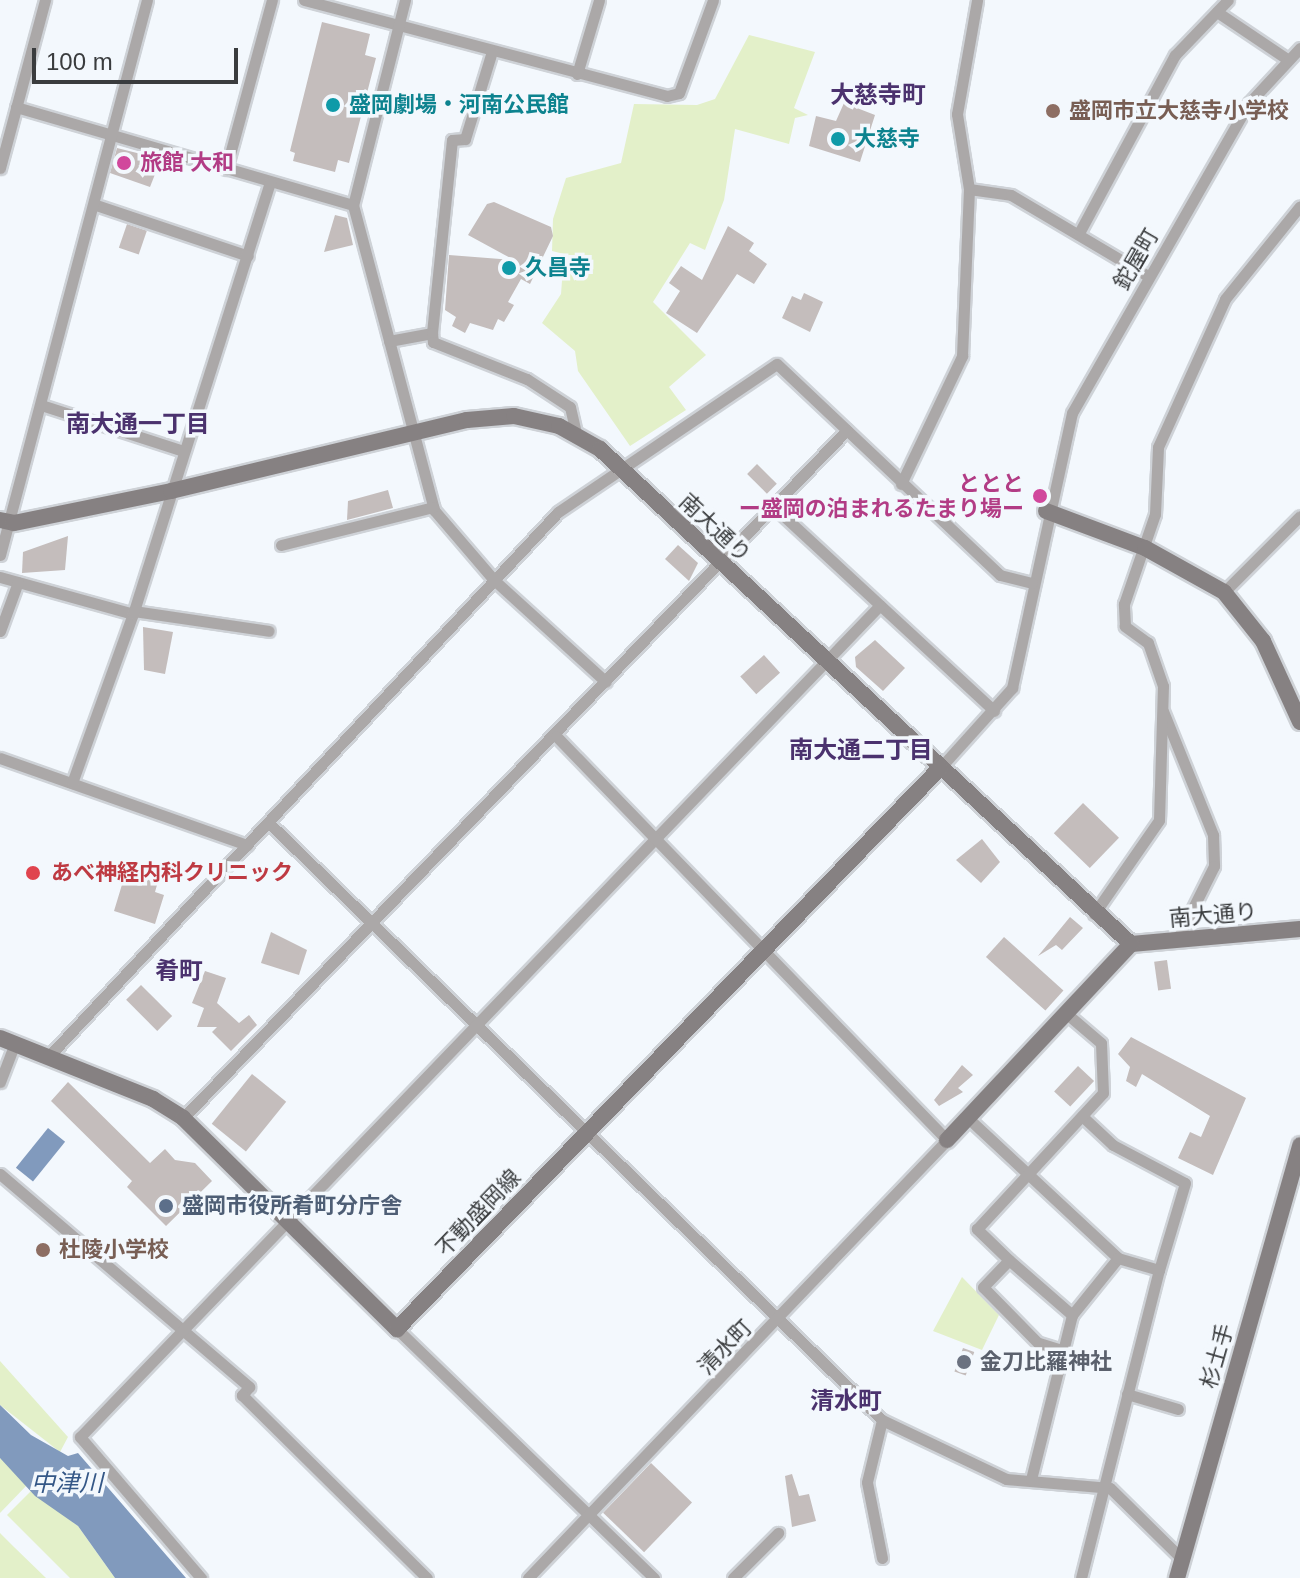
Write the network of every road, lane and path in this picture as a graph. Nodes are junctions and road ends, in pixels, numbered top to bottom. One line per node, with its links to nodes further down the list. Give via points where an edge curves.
1 (45, 0): 16 (street)
2 (147, 0): 17 (street)
3 (272, 0): 19 (street)
4 (304, 0): 11 (street)
5 (405, 0): 11 (street)
6 (599, 0): 15 (street)
7 (713, 0): 15 (street, via 679,93 654,94)
8 (977, 0): 21 (street, via 957,114)
9 (1228, 0): 10 (street)
10 (1217, 12): 14 (street); 25 (street, via 1175,55)
11 (399, 25): 13 (street); 23 (street)
12 (1300, 48): 14 (street, 鉈屋町)
13 (492, 51): 15 (street); 28 (street, via 465,139 452,140)
14 (1287, 59): 27 (street, 鉈屋町, via 1249,103)
15 (577, 74)
16 (16, 107): 17 (street); 18 (street)
17 (113, 134): 19 (street); 22 (street)
18 (0, 168)
19 (226, 169): 20 (street)
20 (270, 182): 23 (street); 26 (street)
21 (969, 189): 25 (street, via 1011,195); 36 (street, via 962,356)
22 (96, 205): 26 (street); 30 (street)
23 (353, 205): 29 (street)
24 (1300, 206): 44 (street, via 1225,299 1207,334 1158,447 1155,514)
25 (1079, 233): 27 (street)
26 (248, 256): 34 (street)
27 (1148, 276): 40 (street, 鉈屋町, via 1072,413)
28 (432, 333): 29 (street); 32 (street, via 433,342 555,395 570,407)
29 (389, 341): 33 (street)
30 (41, 405): 34 (street); 42 (street)
31 (847, 430): 35 (street, via 777,364); 36 (street); 39 (street)
32 (576, 434): 33 (street, 南大通り, via 514,416); 35 (street, 南大通り)
33 (414, 435): 37 (street, 南大通り); 38 (street)
34 (183, 451): 37 (street)
35 (619, 469): 46 (street, 南大通り); 48 (street, via 558,512)
36 (901, 484): 50 (street, via 1000,575)
37 (171, 491): 42 (street, 南大通り); 53 (street)
38 (433, 507): 43 (street); 48 (street)
39 (774, 507): 46 (street); 52 (street)
40 (1046, 511): 44 (street); 50 (street, 鉈屋町)
41 (1300, 516): 51 (street)
42 (5, 521): 45 (street)
43 (281, 545)
44 (1145, 548): 51 (street); 59 (street, via 1129,580 1125,626 1148,643 1163,686)
45 (0, 555)
46 (721, 562): 56 (street, 南大通り); 57 (street)
47 (0, 577): 49 (street)
48 (494, 580): 57 (street); 65 (street)
49 (18, 582): 53 (street); 54 (street)
50 (1032, 583): 58 (street, 鉈屋町, via 1012,688)
51 (1224, 592): 60 (street, via 1263,641)
52 (880, 605): 56 (street); 58 (street)
53 (133, 613): 55 (street); 64 (street)
54 (0, 631)
55 (269, 631)
56 (825, 661): 63 (street, 南大通り); 66 (street)
57 (606, 682): 61 (street)
58 (994, 711): 63 (street, 鉈屋町)
59 (1163, 711): 68 (street, via 1159,820); 71 (street, via 1213,835 1214,866)
60 (1300, 722)
61 (556, 736): 66 (street); 69 (street)
62 (0, 758): 64 (street)
63 (940, 768): 68 (street, 南大通り); 73 (street, 不動盛岡線)
64 (72, 783): 67 (street)
65 (268, 822): 67 (street); 69 (street)
66 (654, 838): 73 (street); 75 (street)
67 (247, 845): 77 (street)
68 (1094, 914): 72 (street, 南大通り)
69 (371, 926): 75 (street); 80 (street)
70 (1300, 929): 71 (street, 南大通り)
71 (1177, 940): 72 (street, 南大通り)
72 (1131, 944): 74 (street)
73 (763, 953): 82 (street, 不動盛岡線); 83 (street)
74 (1067, 1014): 79 (street, via 1101,1043 1103,1093); 81 (street)
75 (474, 1026): 82 (street); 87 (street)
76 (8, 1041): 77 (street); 78 (street)
77 (49, 1056): 80 (street)
78 (0, 1082)
79 (1082, 1116): 86 (street); 90 (street, via 1113,1145 1185,1183)
80 (183, 1118): 87 (street)
81 (969, 1119): 83 (street); 86 (street)
82 (584, 1136): 92 (street); 94 (street, 不動盛岡線)
83 (947, 1140): 92 (street, 清水町)
84 (1300, 1145): 104 (street, 杉土手)
85 (0, 1174): 93 (street)
86 (1029, 1174): 88 (street); 89 (street, via 977,1229)
87 (287, 1221): 93 (street); 94 (street)
88 (1118, 1258): 90 (street); 91 (street)
89 (1009, 1260): 91 (street); 95 (street, via 983,1287 1038,1343)
90 (1159, 1270): 96 (street)
91 (1072, 1315): 95 (street)
92 (776, 1322): 98 (street); 101 (street, 清水町)
93 (185, 1328): 105 (street, via 80,1437); 106 (street, via 249,1387 242,1395)
94 (397, 1329): 101 (street)
95 (1065, 1351): 99 (street)
96 (1127, 1394): 97 (street); 100 (street)
97 (1178, 1409)
98 (882, 1420): 99 (street, via 1006,1479); 103 (street, via 867,1482)
99 (1031, 1480): 100 (street)
100 (1101, 1486): 104 (street); 110 (street)
101 (590, 1516): 107 (street, 清水町); 108 (street)
102 (778, 1533): 109 (street)
103 (882, 1558)
104 (1182, 1559): 111 (street, 杉土手)
105 (201, 1578)
106 (427, 1578)
107 (528, 1578)
108 (654, 1578)
109 (733, 1578)
110 (1081, 1578)
111 (1177, 1578)

